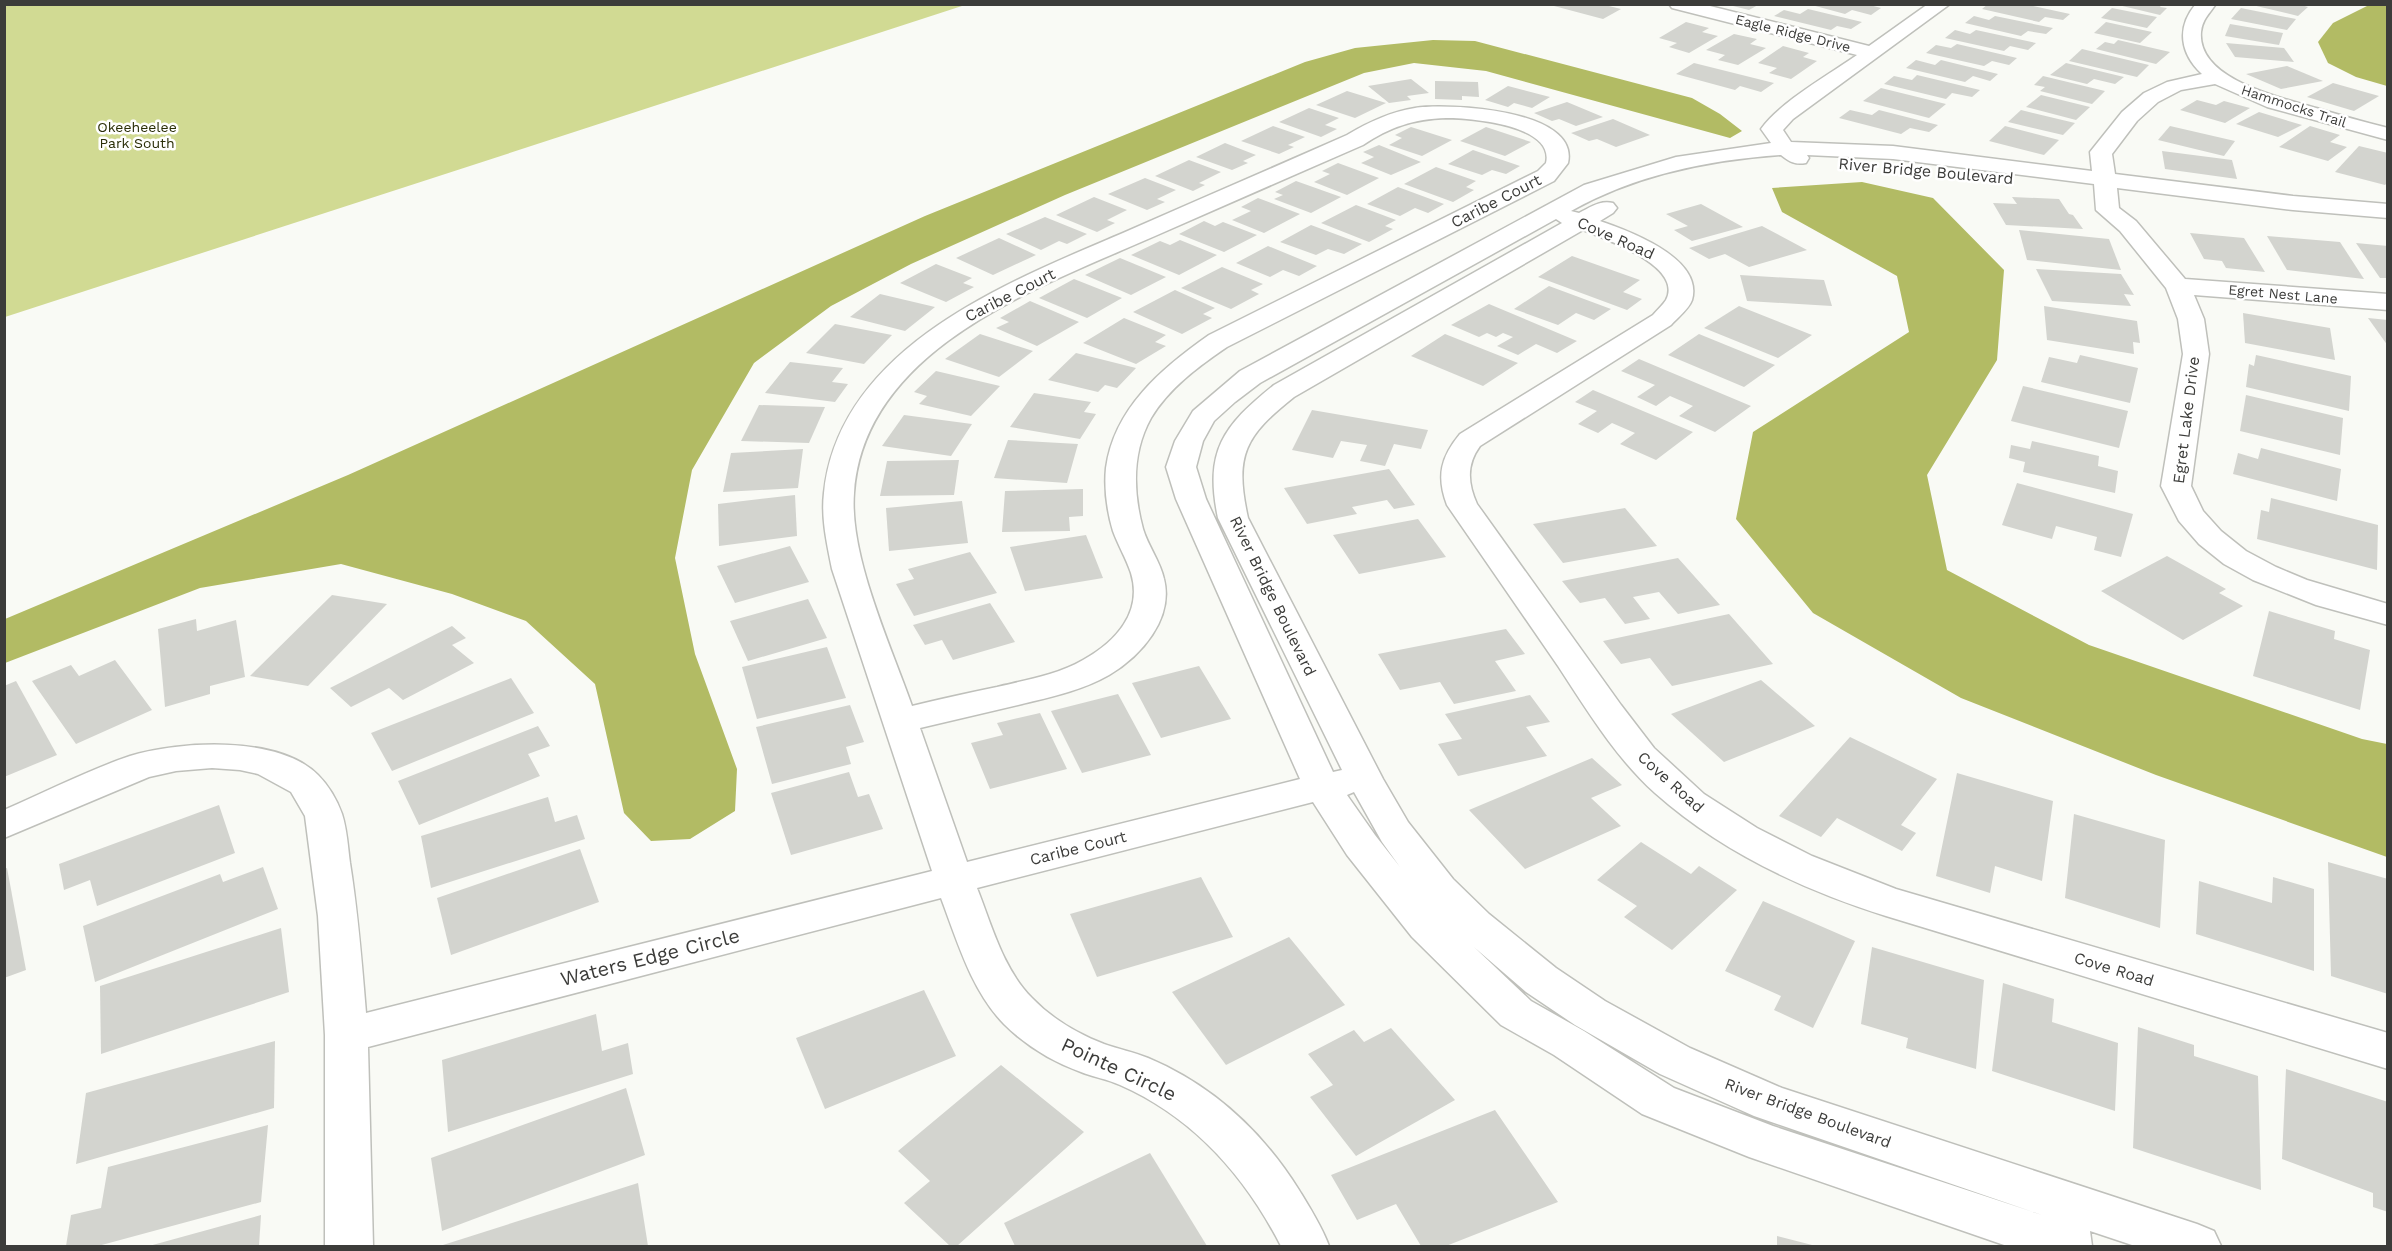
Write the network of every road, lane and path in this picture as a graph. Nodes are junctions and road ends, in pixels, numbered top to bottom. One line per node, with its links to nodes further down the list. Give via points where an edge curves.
1 (1678, 4): 4 (street, Eagle Ridge Drive)
2 (1941, 4): 4 (street, Eagle Ridge Drive)
3 (2207, 4): 5 (street, Hammocks Trail, via 2194,19 2192,42 2203,64)
4 (1873, 53): 6 (street, Eagle Ridge Drive)
5 (2219, 78): 7 (street, Hammocks Trail, via 2261,98); 10 (street, via 2187,81 2158,91 2117,131)
6 (1781, 120): 8 (street, via 1772,129); 9 (street)
7 (2388, 134)
8 (1785, 148): 9 (street, River Bridge Boulevard); 13 (street, River Bridge Boulevard, via 1715,157 1617,180)
9 (1814, 157): 11 (street, River Bridge Boulevard); 13 (street, River Bridge Boulevard, via 1671,181)
10 (2128, 168): 11 (street, River Bridge Boulevard); 11 (street, via 2101,152); 12 (street, River Bridge Boulevard, via 2316,205); 14 (street, via 2140,206); 15 (street, River Bridge Boulevard)
11 (2104, 184): 14 (street, Egret Lake Drive, via 2108,210)
12 (2388, 211)
13 (1566, 216): 20 (street, River Bridge Boulevard, via 1284,391 1244,426 1232,447 1226,469 1226,493 1233,518); 21 (street, River Bridge Boulevard, via 1251,377 1203,417 1189,441 1180,467 1191,499); 25 (street, Cove Road, via 1645,248 1664,261 1681,284 1679,303 1662,320 1470,440 1460,451 1453,477 1462,505 1631,746 1666,783 1755,845 1823,879)
14 (2128, 226): 16 (street, Egret Lake Drive)
15 (2388, 226)
16 (2178, 286): 17 (street, Egret Nest Lane); 18 (street, Egret Lake Drive, via 2191,319 2196,354 2176,486 2181,501 2204,532 2263,572 2302,590)
17 (2388, 302)
18 (2388, 615)
19 (900, 721): 19 (street, Caribe Court, via 848,569 839,526 839,495 846,458 861,420 904,364 938,334 1021,286 1355,140 1394,119 1430,112 1480,114 1525,125 1553,144 1558,158 1546,176 1218,341 1162,383 1142,408 1128,436 1120,466 1121,497 1128,529 1150,588 1150,604 1135,636 1115,655 1095,668 1054,684); 23 (street, Caribe Court)
20 (1365, 779): 21 (street, Caribe Court); 27 (street, River Bridge Boulevard, via 1395,832 1439,889 1540,980 1674,1061)
21 (1322, 787): 23 (street, Caribe Court); 27 (street, River Bridge Boulevard, via 1361,846 1426,926 1516,1013 1658,1101 1765,1143)
22 (4, 825): 24 (street, via 141,766 176,759 240,758 266,763 304,783 324,816 338,916)
23 (953, 879): 24 (street, Waters Edge Circle); 29 (street, Pointe Circle, via 992,976 1010,1002 1032,1024 1060,1043 1162,1085 1220,1125 1268,1179)
24 (346, 1035): 28 (street)
25 (2388, 1051)
26 (2064, 1200): 27 (street, River Bridge Boulevard); 30 (street); 31 (street, River Bridge Boulevard)
27 (2019, 1221): 30 (street, River Bridge Boulevard)
28 (349, 1246)
29 (1305, 1246)
30 (2068, 1246)
31 (2197, 1246)

